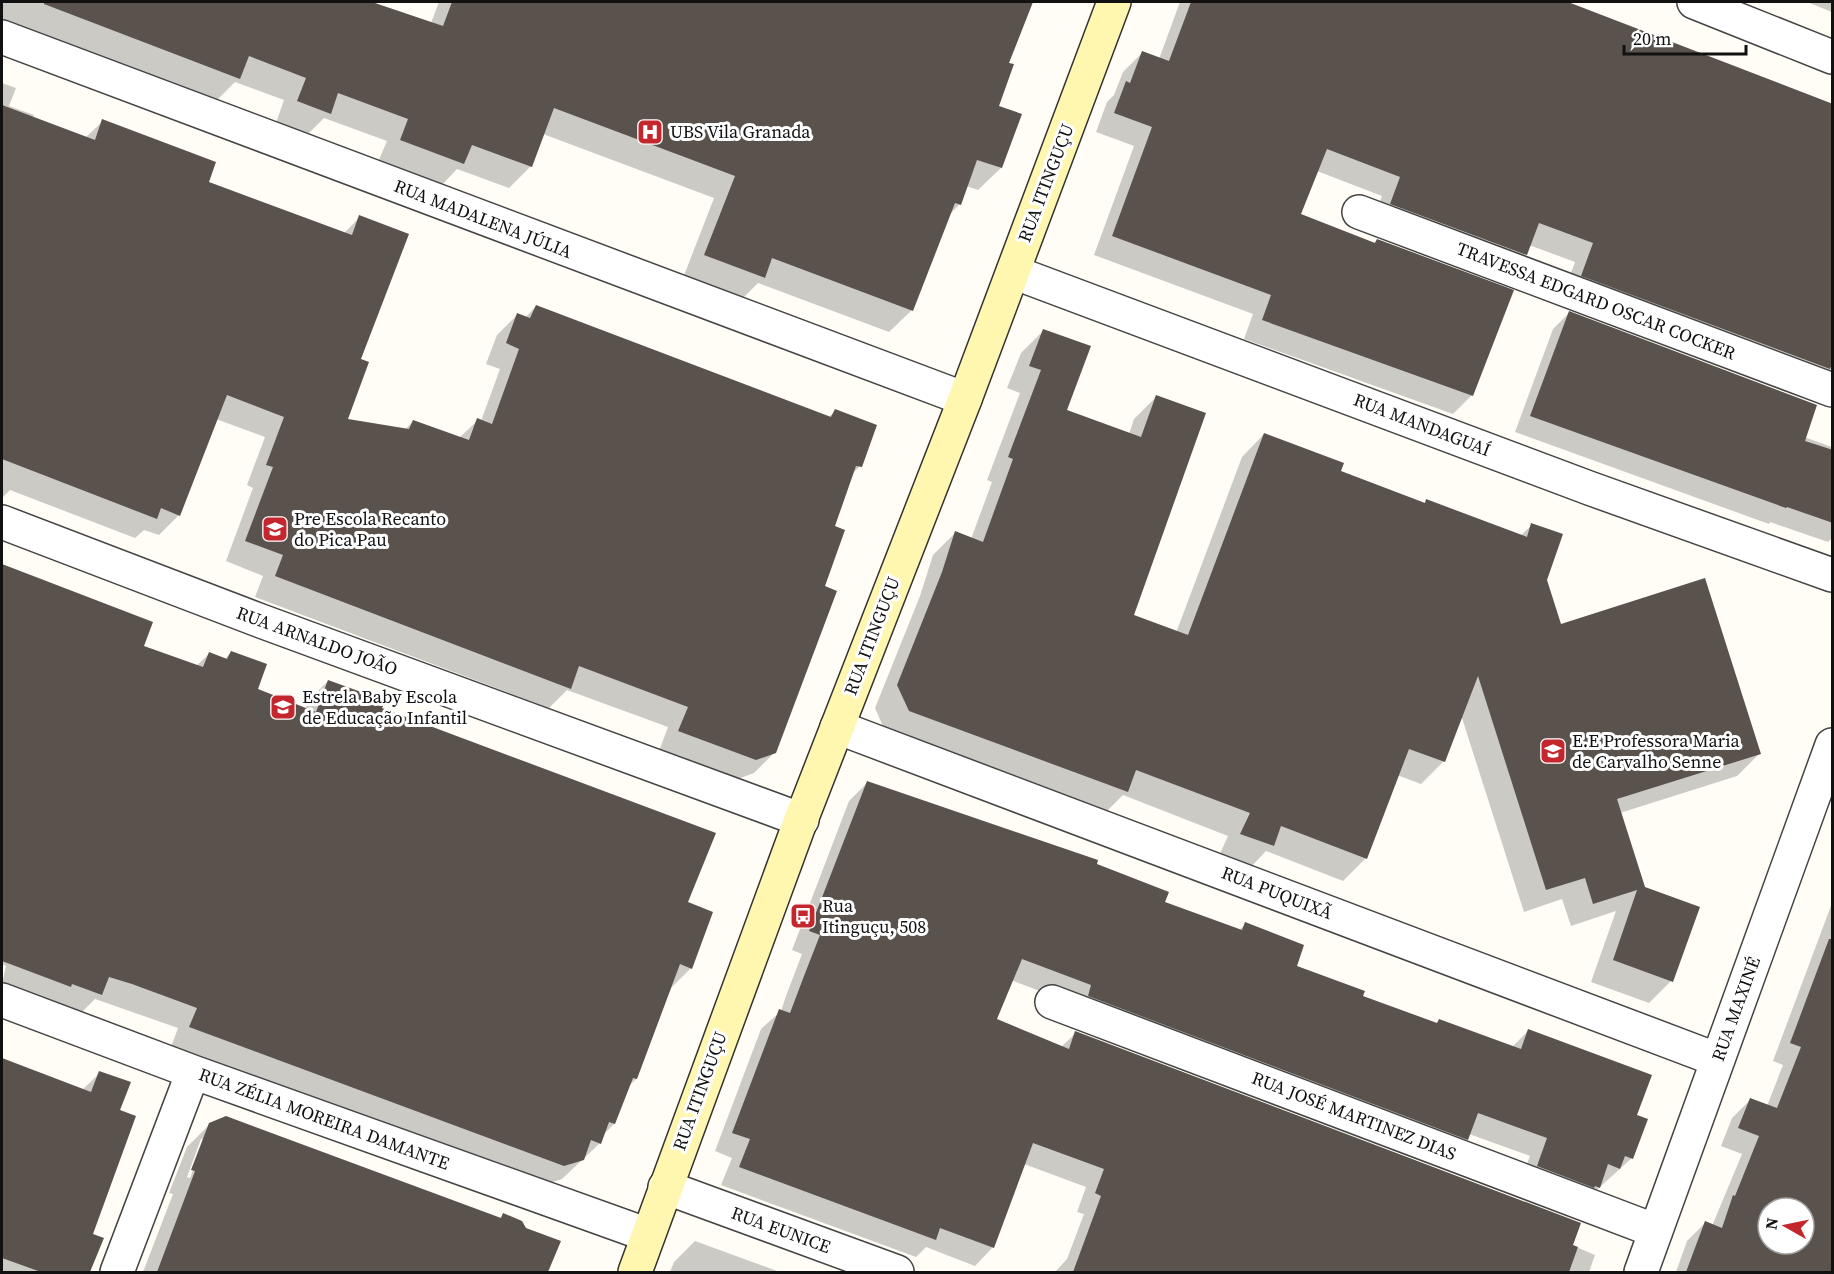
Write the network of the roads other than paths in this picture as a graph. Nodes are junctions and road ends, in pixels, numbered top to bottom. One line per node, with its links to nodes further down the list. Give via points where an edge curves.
1 (1114, 2): 6 (main road, RUA ITINGUÇU)
2 (1694, 2): 4 (street)
3 (2, 37): 8 (street, RUA MADALENA JÚLIA)
4 (1833, 57)
5 (1359, 212): 7 (street, TRAVESSA EDGARD OSCAR COCKER)
6 (1013, 272): 8 (main road, RUA ITINGUÇU); 10 (street, RUA MANDAGUAÍ)
7 (1833, 390)
8 (965, 399): 11 (main road, RUA ITINGUÇU)
9 (2, 522): 13 (street, RUA ARNALDO JOÃO)
10 (1833, 575)
11 (837, 727): 13 (main road, RUA ITINGUÇU); 16 (street, RUA PUQUIXÃ)
12 (1833, 745): 16 (street, RUA MAXINÉ)
13 (802, 820): 18 (main road, RUA ITINGUÇU)
14 (2, 1000): 17 (street, RUA ZÉLIA MOREIRA DAMANTE)
15 (1052, 1002): 19 (street, RUA JOSÉ MARTINEZ DIAS)
16 (1718, 1060): 19 (street, RUA MAXINÉ)
17 (193, 1072): 20 (street, RUA ZÉLIA MOREIRA DAMANTE); 21 (street)
18 (665, 1186): 20 (main road, RUA ITINGUÇU); 23 (street, RUA EUNICE)
19 (1656, 1231): 24 (street, RUA MAXINÉ)
20 (648, 1235): 22 (main road, RUA ITINGUÇU)
21 (117, 1272)
22 (635, 1272)
23 (897, 1272)
24 (1641, 1272)

